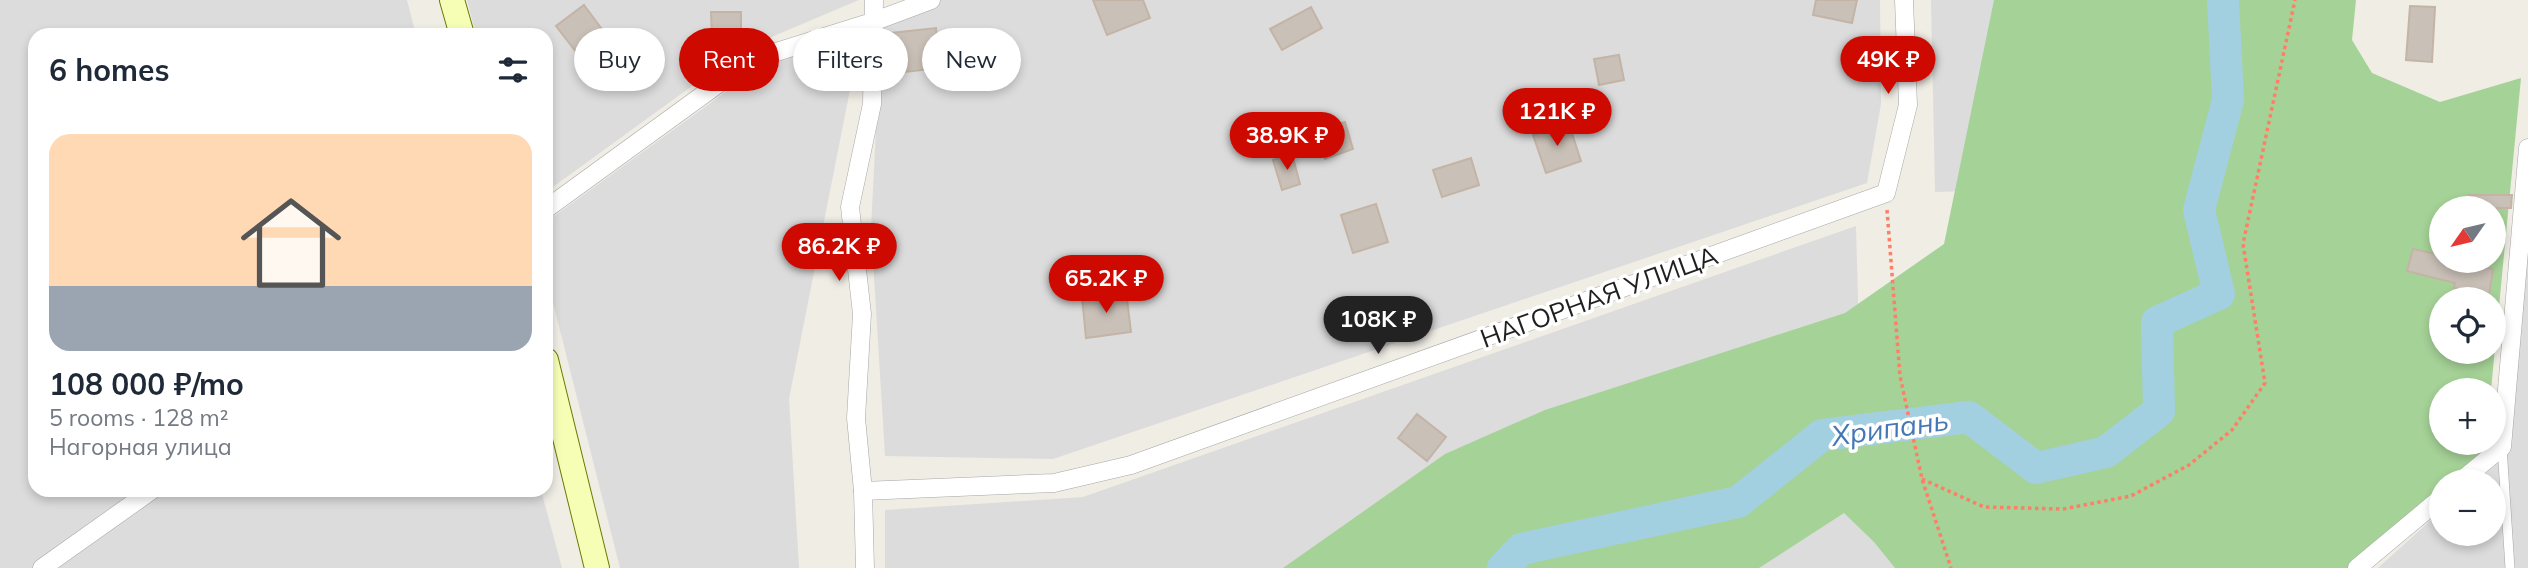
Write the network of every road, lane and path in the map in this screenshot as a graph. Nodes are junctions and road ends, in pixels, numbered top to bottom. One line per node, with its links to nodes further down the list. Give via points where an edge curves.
1 (453, 0): 7 (main road)
2 (874, 0): 6 (street)
3 (931, 0): 6 (street)
4 (1904, 0): 9 (street, via 1908,105)
5 (2295, 0): 17 (path, via 2243,244 2265,383 2232,430 2189,465 2131,496 2063,509 1984,507)
6 (875, 21): 10 (street, via 751,60); 18 (street, via 872,104 850,207 862,314 856,418)
7 (460, 28)
8 (2528, 148): 11 (street)
9 (1886, 193): 17 (path, via 1900,376); 18 (street, НАГОРНАЯ УЛИЦА, via 1131,465 1054,483)
10 (553, 204)
11 (2523, 270): 13 (street)
12 (553, 388): 22 (main road)
13 (2506, 413)
14 (2492, 455): 16 (street)
15 (2503, 455): 26 (lane)
16 (2475, 469)
17 (1922, 479): 24 (path)
18 (863, 491): 23 (street)
19 (142, 497): 21 (street)
20 (2429, 508): 25 (street)
21 (43, 568)
22 (597, 568)
23 (865, 568)
24 (1951, 568)
25 (2357, 568)
26 (2510, 568)

